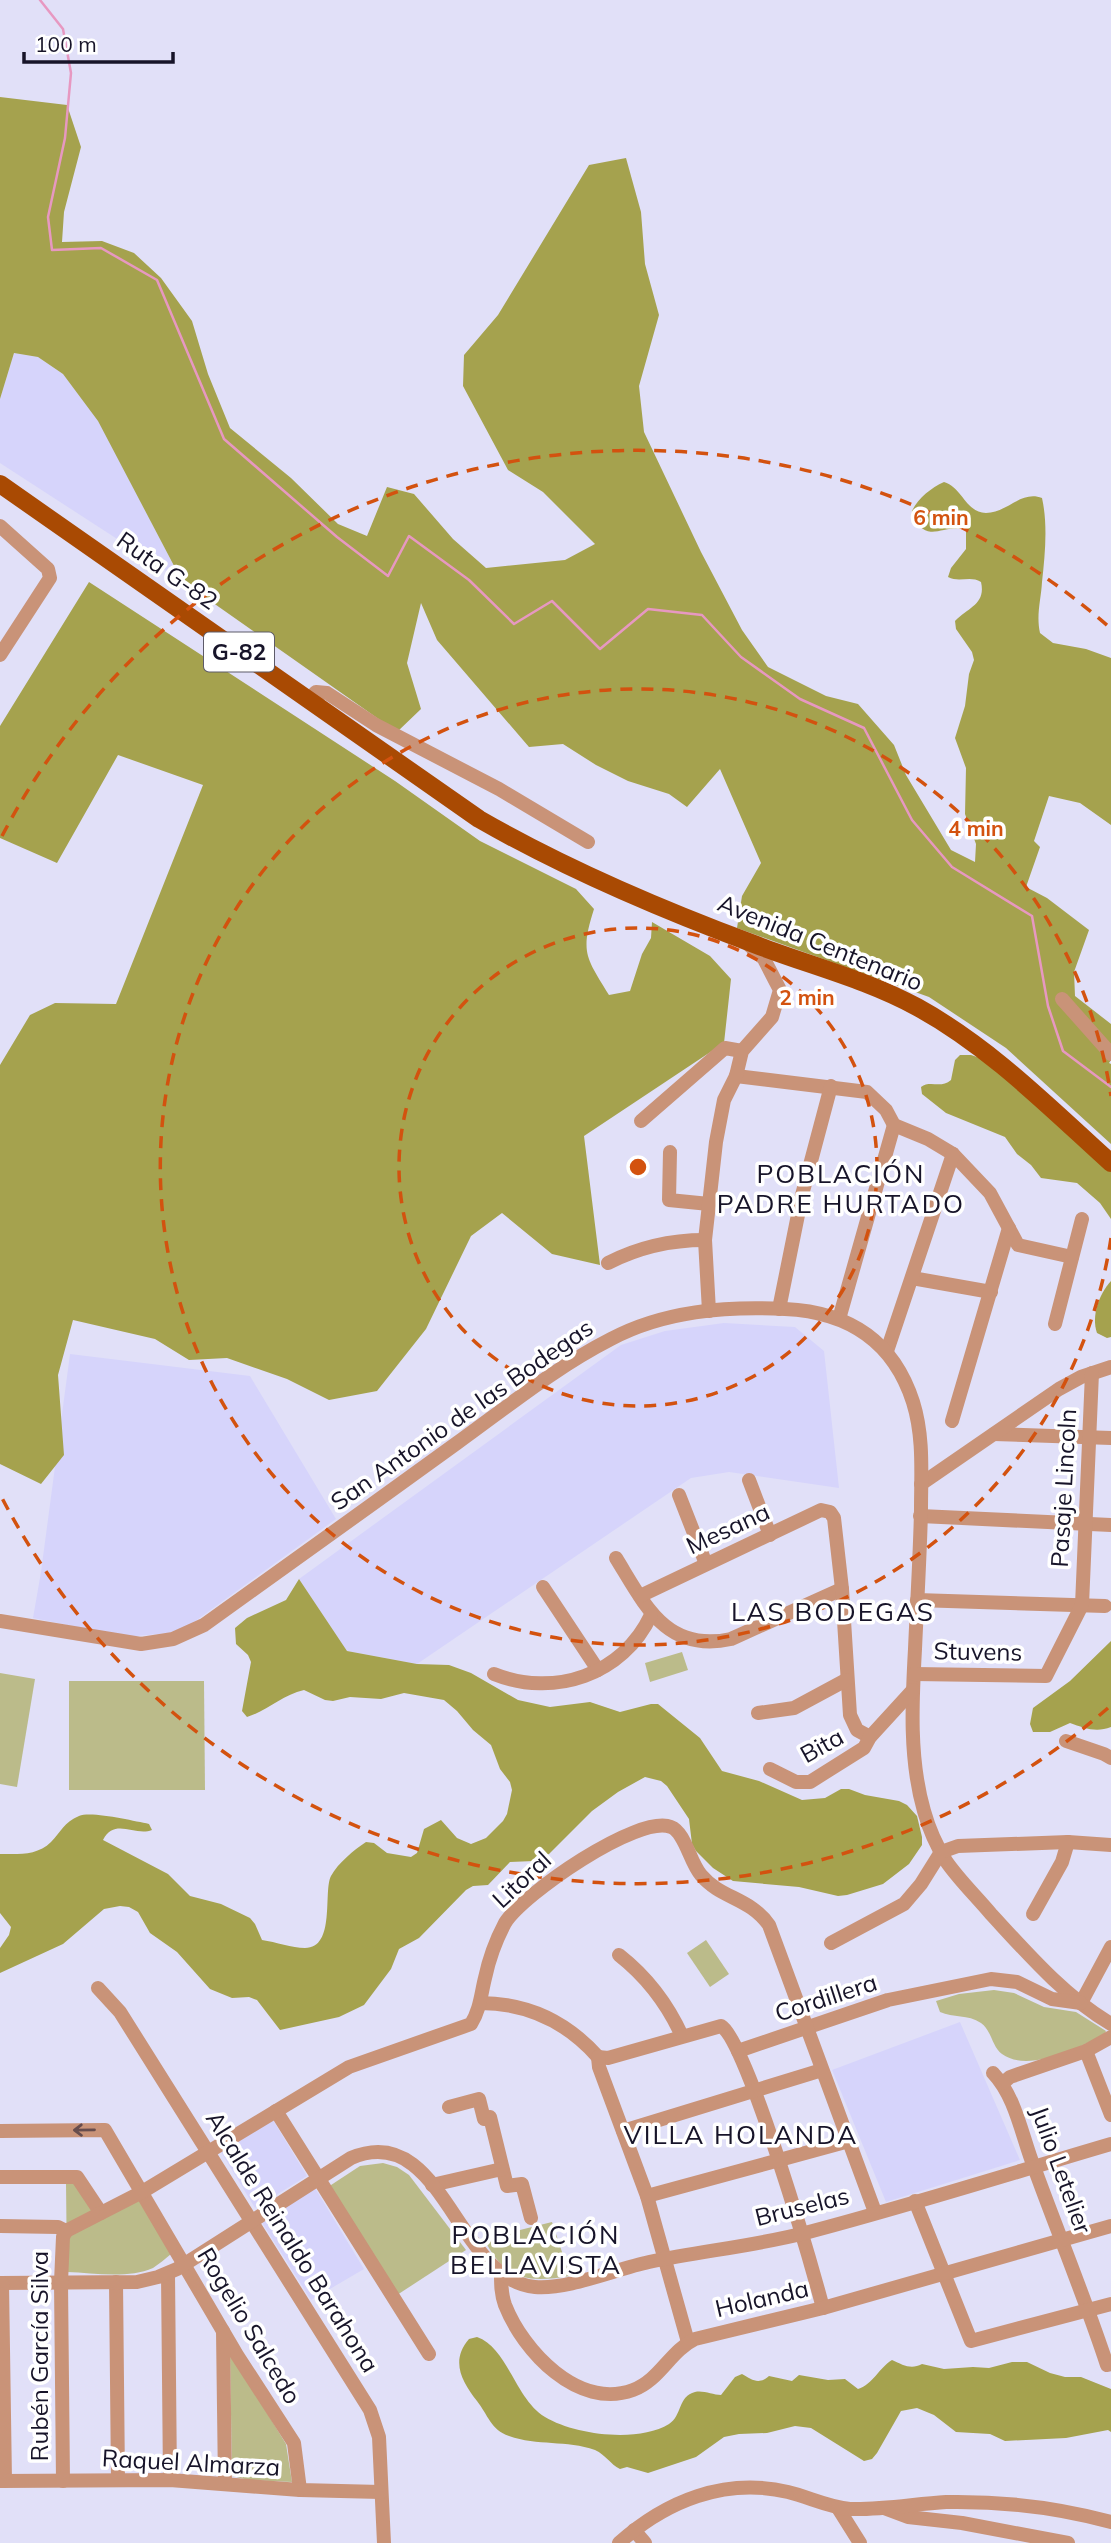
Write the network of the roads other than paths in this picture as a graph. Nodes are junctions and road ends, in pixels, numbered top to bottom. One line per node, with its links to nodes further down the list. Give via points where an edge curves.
1 (0, 484): 4 (main road, Ruta G-82 / G-82)
2 (0, 526): 3 (street, via 48,569 50,578)
3 (0, 655)
4 (308, 700): 5 (main road, Ruta G-82 / G-82); 6 (street, via 316,692 327,693)
5 (479, 819): 7 (main road, Avenida Centenario / G-82, via 571,867)
6 (588, 842)
7 (744, 940): 9 (street, via 764,959 780,990 772,1017); 17 (main road, Avenida Centenario / G-82, via 879,988 940,1020 1004,1067)
8 (1062, 999): 10 (street)
9 (742, 1051): 11 (street); 13 (street, via 725,1048)
10 (1111, 1054)
11 (736, 1076): 12 (street); 18 (street, via 724,1100)
12 (831, 1086): 14 (street, via 867,1092); 26 (street)
13 (641, 1121)
14 (894, 1125): 16 (street); 28 (street)
15 (670, 1152): 18 (street, via 669,1200)
16 (953, 1154): 20 (street, via 990,1193); 24 (street)
17 (1111, 1163)
18 (709, 1203): 21 (street)
19 (1082, 1219): 22 (street)
20 (1009, 1228): 22 (street, via 1018,1245); 25 (street)
21 (705, 1240): 23 (street, via 658,1244); 27 (street)
22 (1072, 1257): 29 (street)
23 (608, 1263)
24 (912, 1278): 25 (street); 30 (street)
25 (992, 1292): 33 (street)
26 (779, 1309): 27 (street, San Antonio de las Bodegas); 28 (street, San Antonio de las Bodegas)
27 (709, 1311): 53 (street, San Antonio de las Bodegas, via 646,1323 575,1359 184,1635 162,1642 130,1643)
28 (839, 1319): 30 (street, San Antonio de las Bodegas)
29 (1055, 1324)
30 (887, 1351): 38 (street, San Antonio de las Bodegas, via 918,1418)
31 (1111, 1367): 32 (street)
32 (1092, 1373): 34 (street, via 1059,1388); 35 (street, Pasaje Lincoln)
33 (952, 1421)
34 (994, 1434): 35 (street); 38 (street)
35 (1089, 1436): 36 (street); 41 (street, Pasaje Lincoln)
36 (1111, 1438)
37 (749, 1480): 43 (street)
38 (921, 1484): 40 (street, San Antonio de las Bodegas)
39 (679, 1495): 45 (street)
40 (920, 1516): 41 (street); 49 (street, San Antonio de las Bodegas)
41 (1085, 1522): 42 (street); 50 (street, Pasaje Lincoln)
42 (1111, 1525)
43 (770, 1535): 45 (street, Mesana); 47 (street, Mesana, via 821,1510 830,1512)
44 (616, 1558): 48 (street)
45 (706, 1564): 48 (street, Mesana)
46 (542, 1587): 54 (street)
47 (842, 1589): 52 (street, via 722,1641 686,1638); 57 (street)
48 (640, 1596): 52 (street)
49 (917, 1600): 50 (street); 56 (street, San Antonio de las Bodegas)
50 (1082, 1605): 51 (street); 56 (street, Stuvens, via 1046,1676)
51 (1105, 1606)
52 (651, 1615): 54 (street, via 627,1649)
53 (0, 1621)
54 (598, 1670): 55 (street, via 551,1684)
55 (494, 1674)
56 (914, 1674): 58 (street, San Antonio de las Bodegas)
57 (846, 1680): 59 (street, via 794,1708); 60 (street, via 851,1721)
58 (913, 1690): 60 (street, Bita); 66 (street, San Antonio de las Bodegas, via 920,1798)
59 (758, 1713)
60 (870, 1737): 63 (street, Bita, via 864,1748 810,1782 796,1782)
61 (1066, 1741): 62 (street)
62 (1111, 1758)
63 (770, 1769)
64 (1068, 1842): 65 (street); 66 (street, via 958,1846); 67 (street)
65 (1111, 1845)
66 (941, 1852): 68 (street, via 904,1904); 73 (street, San Antonio de las Bodegas, via 1014,1938)
67 (1033, 1914)
68 (831, 1943)
69 (1111, 1947): 73 (street)
70 (619, 1955): 76 (street, via 655,1991)
71 (98, 1989): 90 (street, Alcalde Reinaldo Barahona, via 116,2006)
72 (480, 2003): 75 (street, Litoral, via 495,1946 520,1906 586,1856 635,1833 666,1825 679,1832 694,1866 707,1882 746,1903 764,1919); 80 (street, via 524,2008 552,2019); 84 (street, Litoral, via 471,2024 349,2067)
73 (1081, 2004): 74 (street, San Antonio de las Bodegas); 75 (street, Cordillera, via 1052,1999 1017,1982 991,1979 888,2000)
74 (1111, 2024)
75 (807, 2028): 78 (street, Cordillera); 81 (street, Litoral)
76 (682, 2036): 78 (street, via 720,2026 728,2031); 80 (street)
77 (1111, 2037): 79 (street)
78 (738, 2051): 82 (street)
79 (1086, 2051): 85 (street); 92 (street, Julio Letelier, via 998,2078)
80 (598, 2057): 87 (street)
81 (822, 2070): 82 (street); 88 (street, Litoral)
82 (753, 2091): 87 (street); 91 (street)
83 (449, 2106): 93 (street, via 479,2099 484,2119 490,2117)
84 (276, 2111): 90 (street, Litoral); 95 (street)
85 (1111, 2115)
86 (0, 2131): 97 (street, Rogelio Salcedo, one-way to 86, via 105,2130)
87 (623, 2131): 98 (street)
88 (849, 2141): 91 (street); 100 (street, Litoral)
89 (1111, 2144): 92 (street, Bruselas)
90 (208, 2150): 97 (street, Litoral); 103 (street, Alcalde Reinaldo Barahona)
91 (779, 2160): 98 (street); 107 (street)
92 (1034, 2167): 99 (street, Bruselas); 108 (street, Julio Letelier)
93 (502, 2169): 96 (street); 102 (street, via 507,2186 522,2185)
94 (0, 2177): 101 (street, via 77,2177)
95 (318, 2180): 96 (street, via 351,2158 382,2152 413,2164); 103 (street); 122 (street)
96 (432, 2185): 111 (street)
97 (142, 2192): 101 (street, Litoral); 110 (street, Rogelio Salcedo)
98 (647, 2196): 109 (street)
99 (915, 2201): 100 (street, Bruselas); 113 (street)
100 (875, 2212): 107 (street, Bruselas)
101 (102, 2213): 106 (street, Litoral)
102 (531, 2218)
103 (252, 2221): 110 (street); 130 (street, Alcalde Reinaldo Barahona, via 374,2420)
104 (0, 2226): 106 (street)
105 (1111, 2226): 108 (street, Holanda)
106 (66, 2231): 114 (street, Rubén García Silva)
107 (803, 2233): 109 (street, Bruselas); 118 (street)
108 (1062, 2241): 113 (street, Holanda); 119 (street, Julio Letelier)
109 (666, 2259): 111 (street, Bruselas, via 548,2287 524,2285); 121 (street)
110 (186, 2264): 112 (street); 120 (street, Rogelio Salcedo)
111 (501, 2273): 121 (street, Holanda, via 505,2303 523,2337 553,2369 586,2390 615,2394 642,2386)
112 (168, 2274): 115 (street); 125 (street)
113 (945, 2275): 118 (street, Holanda); 119 (street, via 971,2341)
114 (61, 2282): 115 (street); 116 (street); 126 (street, Rubén García Silva)
115 (116, 2282): 124 (street)
116 (1, 2283): 127 (street)
117 (1111, 2304): 119 (street)
118 (823, 2308): 121 (street, Holanda)
119 (1089, 2310): 123 (street, Julio Letelier)
120 (223, 2329): 128 (street); 129 (street, Rogelio Salcedo, via 293,2444)
121 (688, 2342)
122 (429, 2354)
123 (1109, 2365)
124 (117, 2480): 125 (street, Raquel Almarza); 126 (street, Raquel Almarza)
125 (170, 2480): 128 (street, Raquel Almarza)
126 (63, 2481): 127 (street, Raquel Almarza)
127 (2, 2482)
128 (225, 2484): 129 (street, Raquel Almarza)
129 (300, 2490): 130 (street, Raquel Almarza)
130 (381, 2492): 135 (street, Alcalde Reinaldo Barahona)
131 (838, 2508): 132 (street); 134 (street, via 772,2489 728,2489 683,2500); 138 (street)
132 (883, 2508): 133 (street, via 946,2502 1014,2503); 139 (street, via 908,2517)
133 (1111, 2522)
134 (634, 2530): 136 (street); 137 (street)
135 (384, 2543)
136 (619, 2543)
137 (645, 2543)
138 (860, 2543)
139 (1068, 2543)

